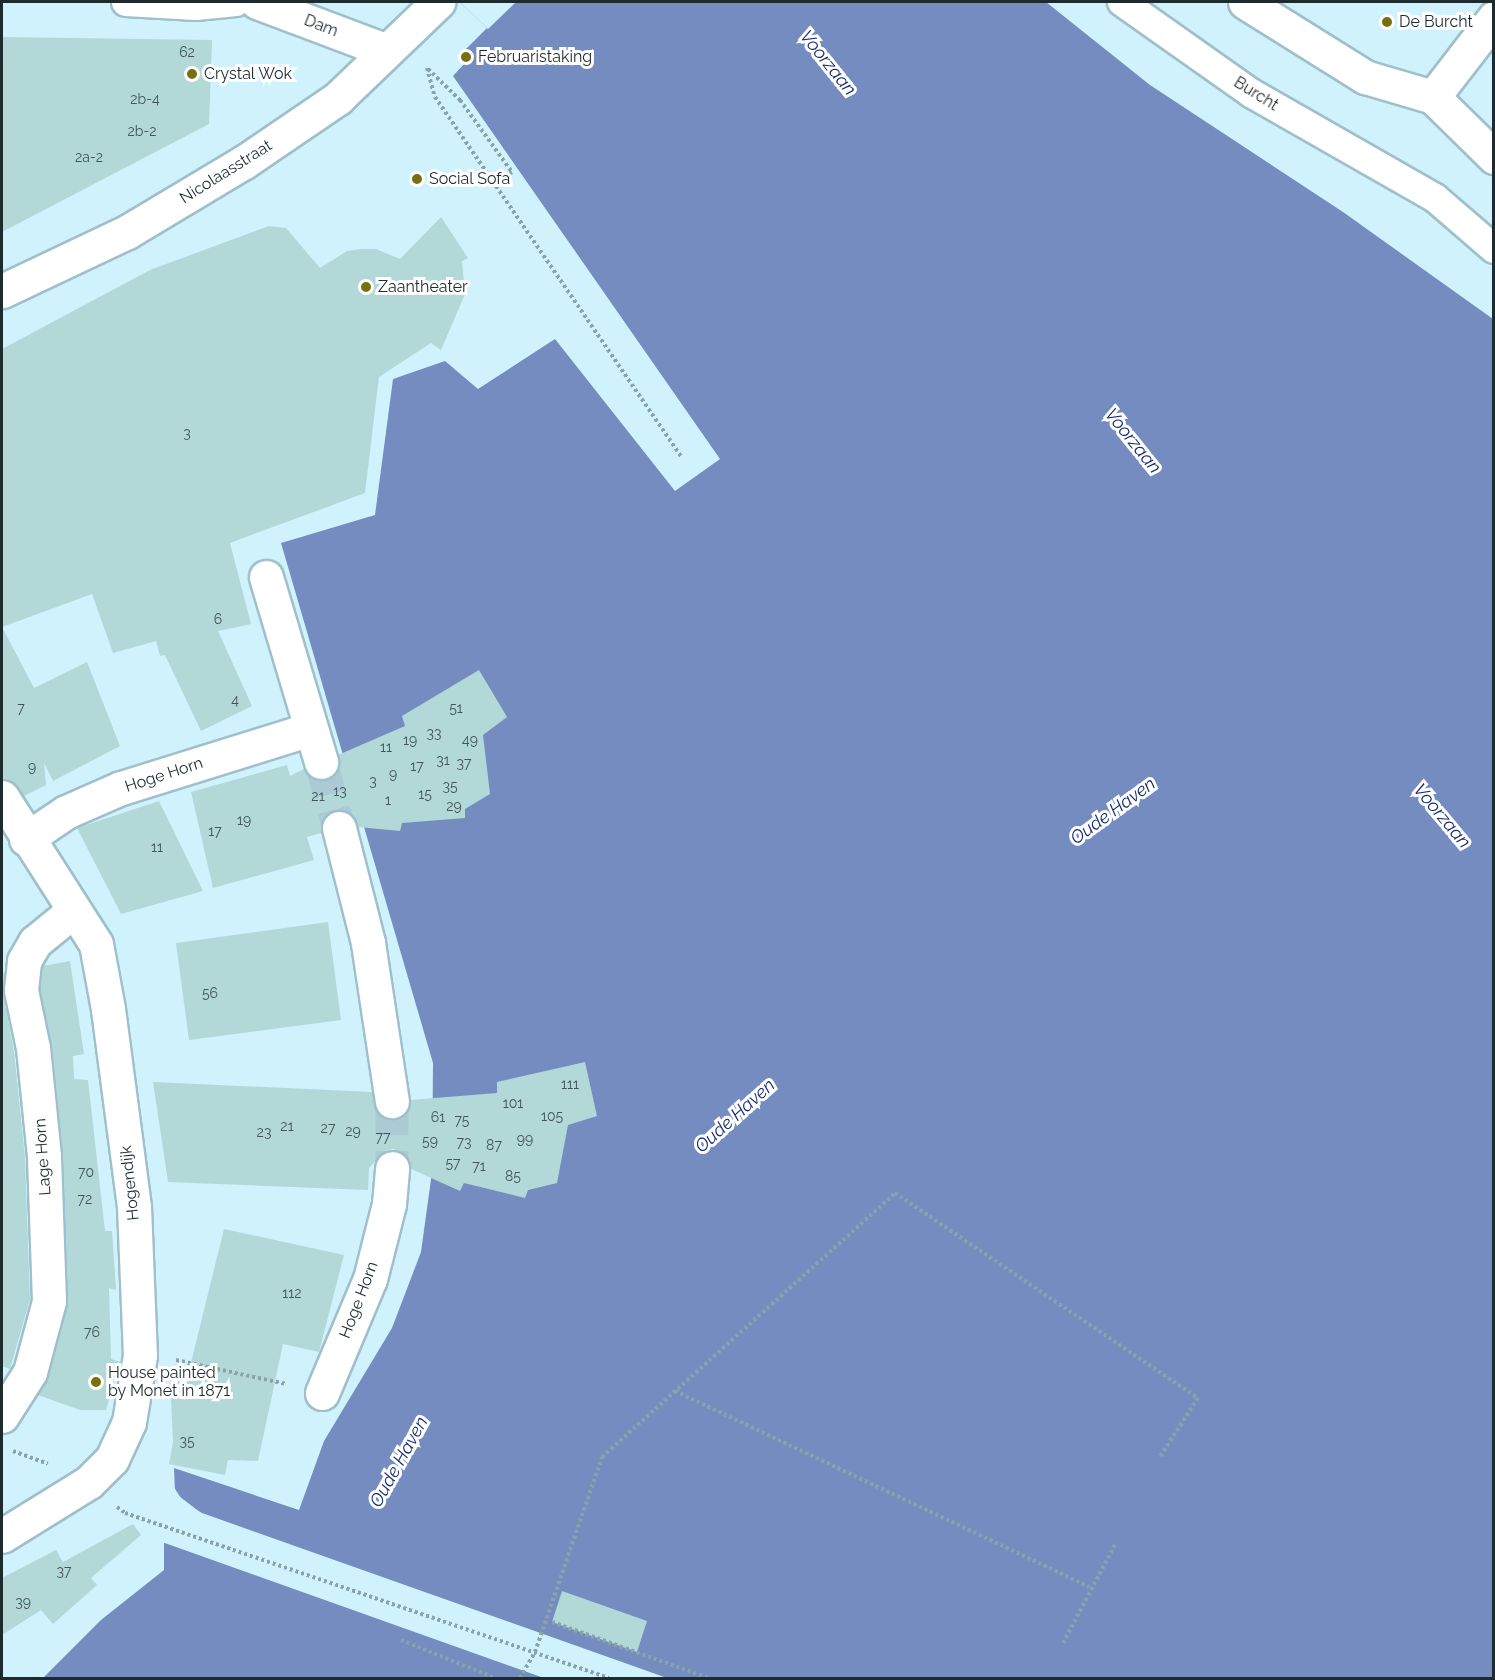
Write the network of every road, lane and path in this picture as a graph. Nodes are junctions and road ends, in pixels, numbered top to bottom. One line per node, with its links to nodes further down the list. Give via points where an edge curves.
1 (126, 2): 2 (street, via 196,6)
2 (236, 2)
3 (257, 2): 7 (street, Dam)
4 (1122, 2): 12 (street, Burcht, via 1251,93 1435,198)
5 (1245, 2): 9 (street, via 1365,77)
6 (1494, 18): 9 (street)
7 (412, 25): 8 (path); 13 (street, Nicolaasstraat, via 338,98 244,162 127,232)
8 (427, 68): 11 (path, via 435,97); 11 (path, via 460,100 512,172)
9 (1433, 97): 10 (street)
10 (1494, 157)
11 (496, 183): 14 (path)
12 (1494, 249)
13 (2, 291)
14 (682, 458)
15 (266, 577): 16 (street)
16 (310, 729): 17 (street); 20 (street, Hoge Horn, via 122,788 66,812)
17 (321, 762)
18 (2, 797): 20 (street, Hogendijk)
19 (339, 828): 22 (street, via 368,943)
20 (26, 839): 21 (street, Hogendijk)
21 (73, 911): 28 (street, Lage Horn, via 35,942 24,961 21,990 33,1048 44,1156 49,1301 30,1372); 33 (street, Hogendijk, via 96,944 108,1009 134,1207 140,1355 129,1422 112,1459 88,1482)
22 (392, 1101)
23 (392, 1168): 27 (street, Hoge Horn, via 389,1204 370,1279)
24 (172, 1360): 25 (path)
25 (282, 1383)
26 (675, 1391): 30 (path, via 895,1193 1198,1398); 35 (path); 39 (path, via 602,1457)
27 (322, 1393)
28 (2, 1414)
29 (9, 1450): 31 (path)
30 (1159, 1458)
31 (58, 1467)
32 (125, 1513): 39 (path)
33 (2, 1536)
34 (1116, 1543): 35 (path)
35 (1089, 1587): 38 (path)
36 (552, 1623): 43 (path)
37 (401, 1640): 40 (path)
38 (1063, 1643)
39 (535, 1652): 41 (path); 42 (path)
40 (495, 1678)
41 (520, 1678)
42 (609, 1678)
43 (708, 1678)

